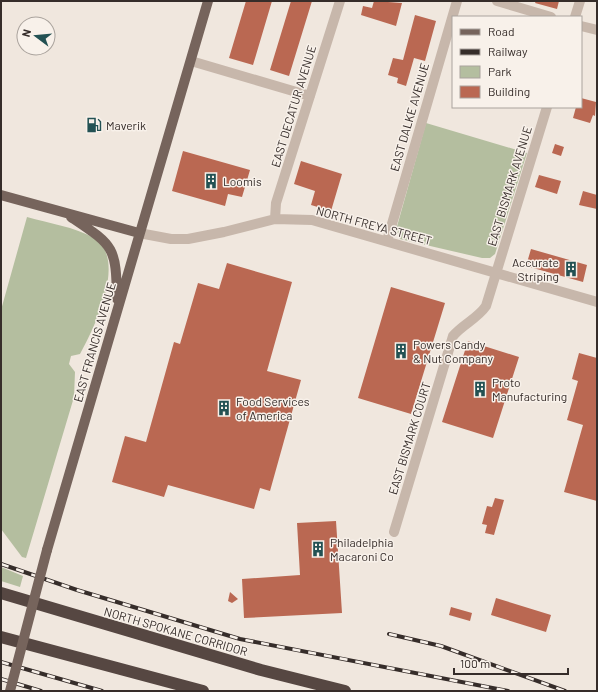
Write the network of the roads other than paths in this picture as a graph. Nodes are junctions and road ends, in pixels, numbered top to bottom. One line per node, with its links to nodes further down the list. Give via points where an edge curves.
1 (208, 1): 12 (main road, EAST FRANCIS AVENUE)
2 (340, 1): 13 (street, EAST DECATUR AVENUE)
3 (457, 1): 6 (street, EAST DALKE AVENUE)
4 (496, 1): 7 (street)
5 (580, 1): 8 (street)
6 (453, 16)
7 (548, 16)
8 (575, 16)
9 (452, 18): 19 (street, EAST DALKE AVENUE)
10 (582, 26): 11 (street)
11 (597, 30)
12 (191, 61): 13 (street); 18 (main road, EAST FRANCIS AVENUE)
13 (310, 96): 17 (street, EAST DECATUR AVENUE, via 276,203)
14 (547, 108): 20 (street, EAST BISMARK AVENUE)
15 (1, 195): 16 (main road, NORTH FREYA STREET)
16 (65, 212): 18 (main road, NORTH FREYA STREET); 22 (main road, via 102,238 110,248 114,256)
17 (275, 219): 18 (street, NORTH FREYA STREET, via 188,239 171,239); 19 (street, NORTH FREYA STREET, via 312,220)
18 (140, 233): 22 (main road, EAST FRANCIS AVENUE)
19 (387, 241): 20 (street, NORTH FREYA STREET)
20 (496, 273): 21 (street, NORTH FREYA STREET); 23 (street, EAST BISMARK COURT, via 486,306 479,315 461,326 453,336)
21 (597, 302)
22 (117, 309): 26 (main road, EAST FRANCIS AVENUE, bridge, via 47,550)
23 (394, 532)
24 (1, 593): 28 (highway, NORTH SPOKANE CORRIDOR, via 254,668)
25 (1, 637): 27 (highway)
26 (10, 691)
27 (202, 691)
28 (345, 691)

